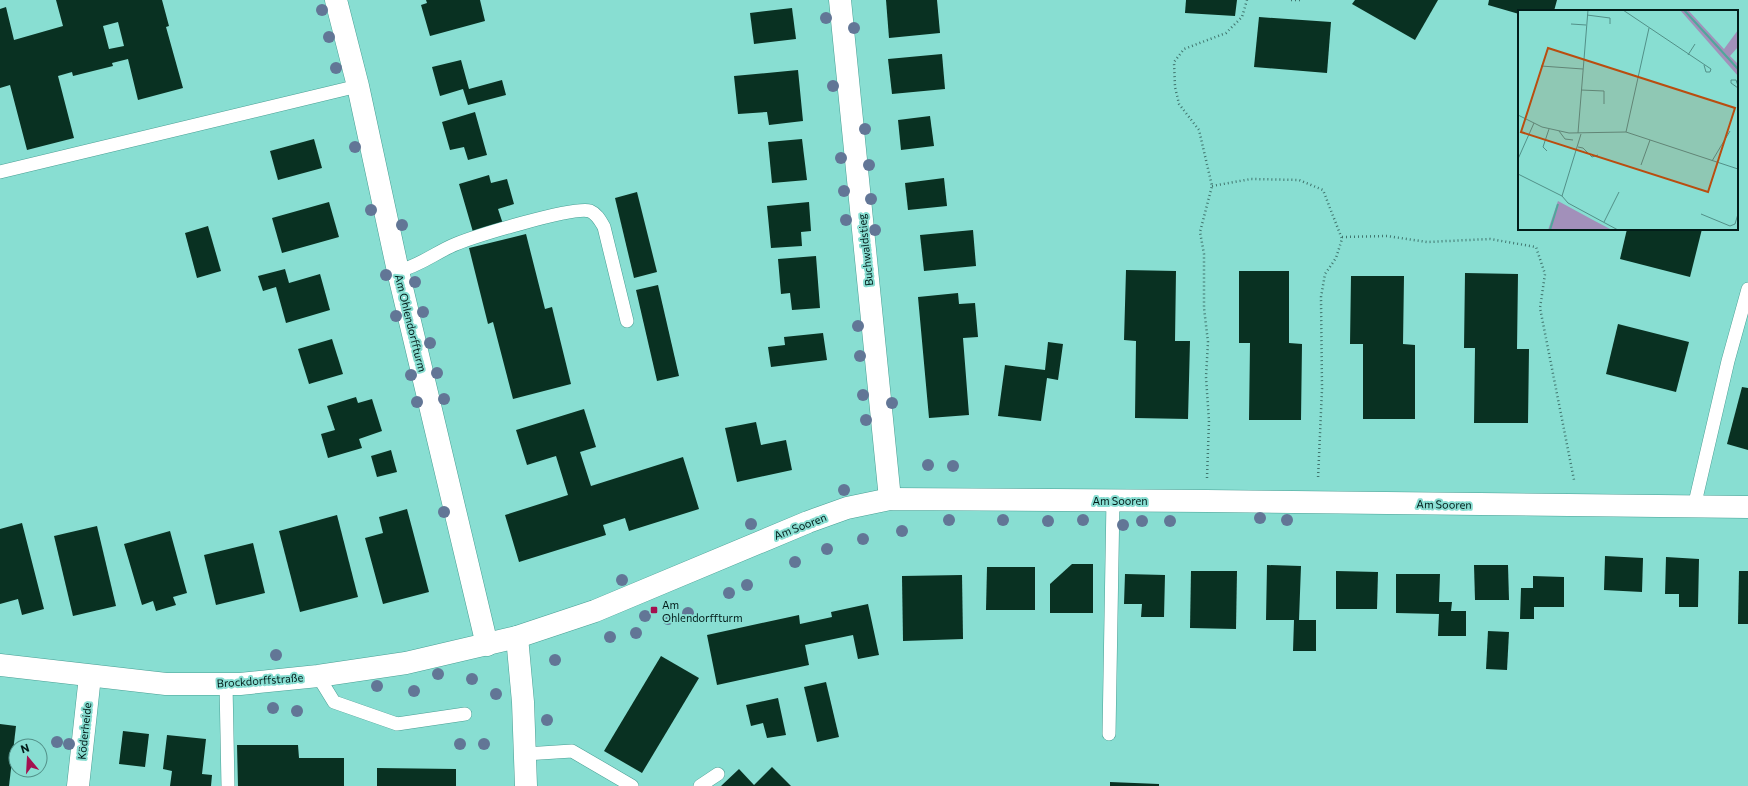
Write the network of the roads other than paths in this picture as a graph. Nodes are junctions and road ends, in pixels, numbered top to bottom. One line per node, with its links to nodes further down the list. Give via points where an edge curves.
1 (336, 0): 3 (street, Am Ohlendorffturm)
2 (840, 0): 8 (street, Buchwaldstieg)
3 (358, 86): 4 (lane); 5 (street, Am Ohlendorffturm)
4 (0, 172)
5 (398, 271): 7 (lane, via 420,264 457,244 567,212 591,212 598,216 604,227); 13 (street, Am Ohlendorffturm)
6 (1748, 289): 10 (lane, via 1728,361)
7 (627, 321)
8 (890, 499): 9 (street, Am Sooren); 12 (street, Am Sooren, via 847,508 808,522 595,611)
9 (1113, 500): 10 (street, Am Sooren); 19 (lane)
10 (1694, 507): 11 (street, Am Sooren)
11 (1748, 507)
12 (517, 637): 13 (street, Brockdorffstraße); 20 (street, via 524,702)
13 (487, 645): 16 (street, Brockdorffstraße, via 406,663)
14 (0, 665): 15 (street, Brockdorffstraße)
15 (90, 676): 17 (street, Brockdorffstraße, via 166,684); 22 (street, Köderheide)
16 (318, 676): 17 (street, Brockdorffstraße); 18 (lane, via 334,702 396,724)
17 (226, 684): 23 (lane)
18 (465, 714)
19 (1109, 734)
20 (525, 754): 24 (street); 25 (lane, via 572,751)
21 (718, 774): 26 (lane)
22 (78, 786)
23 (228, 786)
24 (526, 786)
25 (632, 786)
26 (700, 786)

